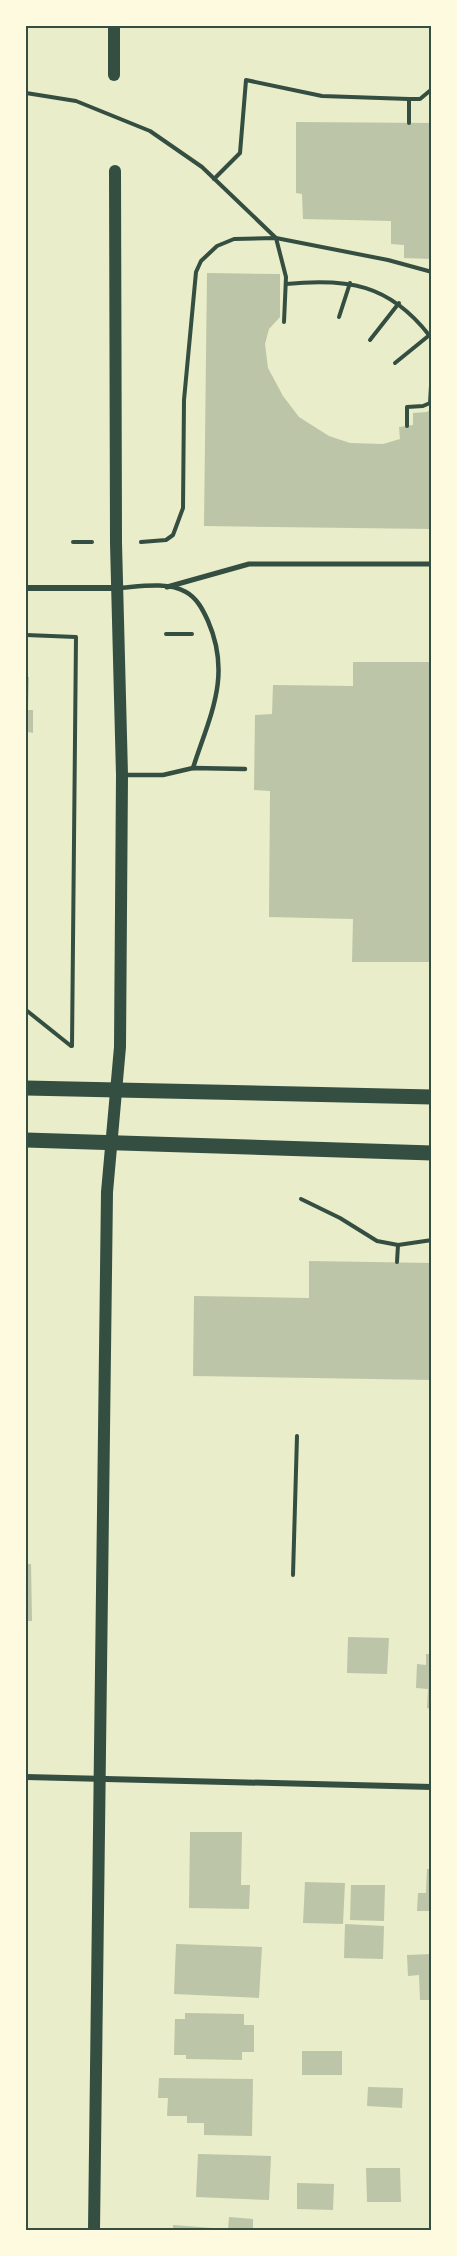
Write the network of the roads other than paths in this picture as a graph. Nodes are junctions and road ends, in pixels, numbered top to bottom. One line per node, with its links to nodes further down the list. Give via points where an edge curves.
1 (114, 26): 2 (main road)
2 (114, 75)
3 (115, 171): 7 (main road)
4 (432, 564): 5 (street, via 249,564)
5 (167, 587): 7 (lane); 8 (lane, via 186,592 202,608 218,652 220,681)
6 (26, 588): 7 (street)
7 (117, 588): 10 (main road)
8 (193, 768): 9 (lane); 10 (lane, via 163,775)
9 (245, 769)
10 (122, 775): 12 (main road)
11 (26, 1088): 12 (main road)
12 (117, 1088): 13 (main road); 15 (main road)
13 (432, 1097)
14 (26, 1140): 15 (main road)
15 (111, 1143): 16 (main road); 18 (main road, via 107,1192)
16 (432, 1153)
17 (26, 1777): 18 (street)
18 (100, 1778): 19 (street); 20 (main road)
19 (432, 1787)
20 (94, 2230)

